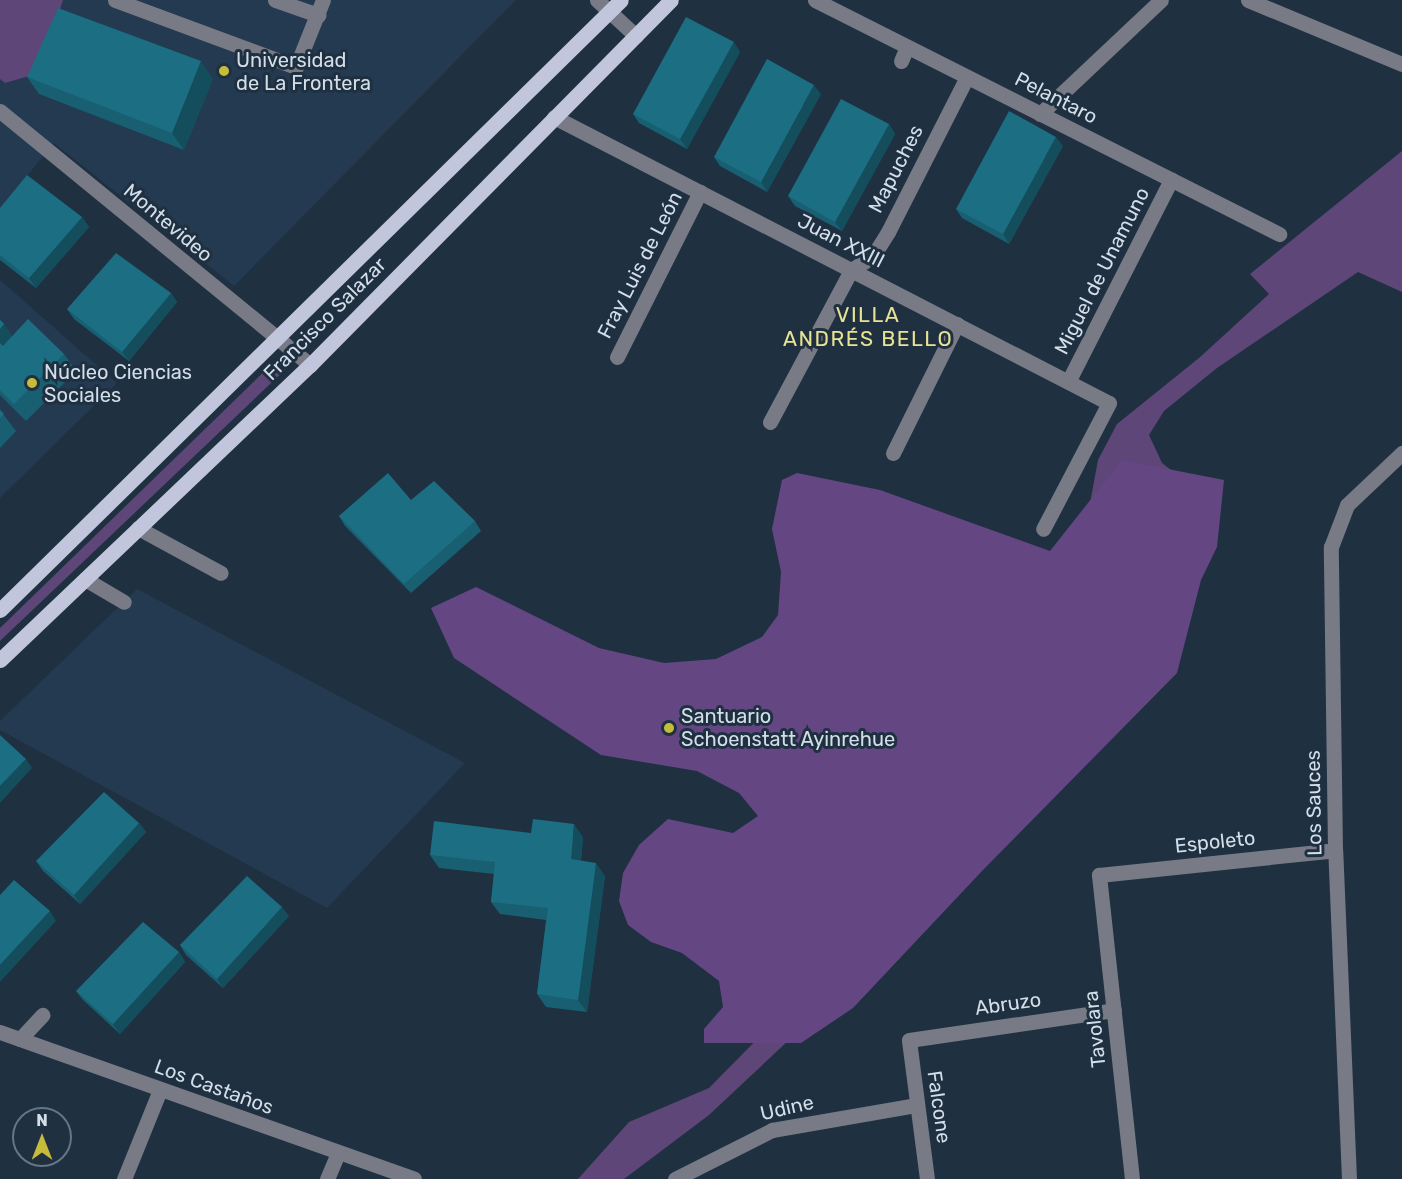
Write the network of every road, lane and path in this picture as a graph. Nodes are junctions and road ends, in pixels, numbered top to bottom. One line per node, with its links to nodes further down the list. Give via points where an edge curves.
1 (115, 0): 9 (street, via 296,67)
2 (275, 0): 9 (street)
3 (597, 0): 10 (street)
4 (621, 0): 10 (main road, Francisco Salazar)
5 (672, 0): 11 (main road, Francisco Salazar)
6 (814, 0): 13 (street, Pelantaro, via 904,54)
7 (1161, 0): 15 (street)
8 (1256, 1): 12 (street)
9 (320, 7)
10 (609, 11): 11 (street); 22 (main road, Francisco Salazar)
11 (636, 36): 16 (main road, Francisco Salazar)
12 (1402, 64)
13 (967, 77): 15 (street, Pelantaro); 20 (street, Mapuches, via 888,232 873,256)
14 (0, 111): 22 (street, Montevideo)
15 (1040, 114): 17 (street, Pelantaro)
16 (554, 117): 18 (street, Juan XXIII); 24 (main road, Francisco Salazar)
17 (1171, 180): 19 (street, Pelantaro); 25 (street, Miguel de Unamuno)
18 (700, 192): 20 (street, Juan XXIII); 23 (street, Fray Luis de León)
19 (1279, 234)
20 (851, 270): 21 (street, Juan XXIII); 26 (street)
21 (957, 324): 25 (street, Juan XXIII); 27 (street)
22 (276, 340): 24 (street, Montevideo); 34 (main road, Francisco Salazar)
23 (617, 357)
24 (310, 365): 29 (main road, Francisco Salazar)
25 (1070, 380): 30 (street, Juan XXIII, via 1109,403)
26 (770, 422)
27 (893, 453)
28 (1402, 453): 36 (street, Los Sauces, via 1347,505 1334,532)
29 (138, 528): 31 (street); 32 (main road, Francisco Salazar)
30 (1043, 529)
31 (221, 573)
32 (85, 579): 33 (street); 35 (main road, Francisco Salazar)
33 (124, 602)
34 (0, 610)
35 (0, 660)
36 (1335, 850): 37 (street, Espoleto); 52 (street, Los Sauces)
37 (1099, 875): 38 (street, Tavolara)
38 (1114, 1010): 42 (street, Abruzo); 51 (street, Tavolara)
39 (42, 1015): 41 (street)
40 (0, 1032): 41 (street, Los Castaños)
41 (20, 1040): 43 (street, Los Castaños)
42 (909, 1040): 44 (street, Falcone)
43 (160, 1090): 45 (street, Los Castaños); 46 (street)
44 (917, 1105): 49 (street, Udine, via 772,1130); 50 (street, Falcone)
45 (338, 1153): 47 (street); 48 (street, Los Castaños)
46 (124, 1179)
47 (327, 1179)
48 (414, 1179)
49 (675, 1179)
50 (927, 1179)
51 (1132, 1179)
52 (1349, 1179)

